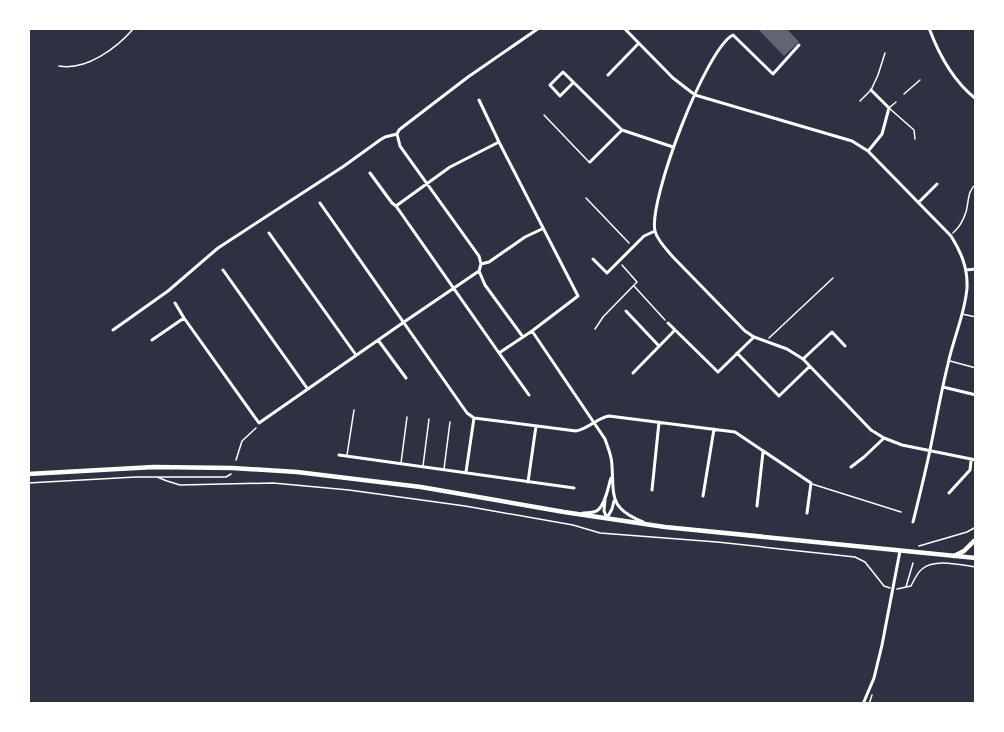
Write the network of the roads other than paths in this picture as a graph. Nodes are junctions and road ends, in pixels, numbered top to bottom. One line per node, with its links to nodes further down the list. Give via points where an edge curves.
1 (539, 28): 20 (street)
2 (624, 28): 4 (street)
3 (929, 28): 13 (street, via 948,67)
4 (639, 44): 7 (street); 12 (street)
5 (799, 45): 12 (street, via 773,74 733,35 719,49)
6 (885, 53): 10 (lane)
7 (608, 75)
8 (920, 80): 11 (lane)
9 (573, 83): 9 (street, via 560,96 550,85 563,72); 19 (street)
10 (872, 90): 15 (lane); 17 (street)
11 (904, 94)
12 (695, 95): 23 (street); 24 (street, via 852,141)
13 (975, 99)
14 (479, 100): 22 (street)
15 (860, 101)
16 (896, 102): 17 (lane)
17 (889, 108): 21 (lane, via 914,130); 24 (street, via 882,134)
18 (544, 115): 25 (lane)
19 (622, 130): 23 (street); 25 (street)
20 (397, 134): 27 (street, via 400,146); 49 (street, via 380,140 218,248 168,291)
21 (915, 140)
22 (499, 142): 27 (street); 32 (street)
23 (673, 147): 33 (street, via 656,201)
24 (868, 151): 29 (street)
25 (590, 162)
26 (370, 172): 31 (street)
27 (426, 183): 31 (street); 36 (street)
28 (937, 184): 29 (street)
29 (919, 202): 39 (street, via 951,236)
30 (320, 203): 47 (street)
31 (396, 206): 41 (street)
32 (543, 229): 36 (street); 51 (street, via 578,296)
33 (655, 231): 35 (street, via 632,246 607,273); 53 (street, via 673,257)
34 (270, 233): 60 (street)
35 (593, 259)
36 (482, 264): 40 (street)
37 (975, 269): 39 (street)
38 (223, 270): 68 (street)
39 (966, 270): 44 (street)
40 (480, 271): 41 (street); 52 (street, via 485,285)
41 (454, 288): 47 (street); 58 (street)
42 (175, 303): 46 (street)
43 (626, 311): 56 (street)
44 (961, 314): 45 (lane); 62 (street)
45 (975, 317)
46 (184, 318): 55 (street); 68 (street, via 258,425)
47 (404, 322): 54 (street); 73 (street)
48 (668, 323): 50 (street)
49 (112, 330)
50 (675, 330): 56 (street); 59 (street, via 718,372)
51 (532, 331): 52 (street); 77 (street)
52 (523, 337): 58 (street)
53 (754, 337): 59 (street); 61 (street)
54 (378, 339): 60 (street); 66 (street)
55 (152, 340)
56 (659, 346): 65 (street)
57 (845, 346): 61 (street, via 832,332)
58 (499, 352): 69 (street)
59 (737, 353): 63 (street, via 779,396)
60 (356, 355): 68 (street)
61 (803, 359): 63 (street)
62 (949, 360): 64 (lane); 67 (street)
63 (810, 366): 80 (street, via 870,430)
64 (975, 368)
65 (633, 374)
66 (406, 378)
67 (943, 387): 70 (street); 81 (street)
68 (307, 389)
69 (529, 395)
70 (975, 395)
71 (354, 410): 84 (lane)
72 (407, 417): 86 (lane)
73 (474, 418): 78 (street); 90 (street)
74 (429, 419): 87 (lane)
75 (450, 422): 89 (lane)
76 (659, 422): 77 (street, via 609,416); 79 (street); 96 (street)
77 (593, 423): 78 (street, via 576,431); 92 (street, via 609,450)
78 (536, 426): 93 (street)
79 (714, 429): 82 (street, via 735,432); 98 (street)
80 (884, 438): 81 (street); 88 (street)
81 (930, 451): 85 (street); 106 (street)
82 (763, 452): 94 (street); 101 (street)
83 (339, 455): 84 (street)
84 (346, 456): 86 (street)
85 (974, 460): 97 (street)
86 (401, 464): 87 (street)
87 (423, 467): 89 (street)
88 (851, 467)
89 (444, 470): 90 (street)
90 (466, 472): 93 (street)
91 (28, 474): 103 (main road, via 154,467 275,470 409,485)
92 (612, 476): 99 (street); 100 (street)
93 (528, 482): 95 (street)
94 (812, 483): 102 (lane); 104 (street)
95 (574, 488)
96 (652, 490)
97 (949, 493)
98 (703, 496)
99 (606, 497): 103 (street, via 593,513); 105 (street)
100 (615, 500): 105 (street); 107 (street, via 624,513)
101 (757, 506)
102 (901, 512)
103 (576, 513): 105 (main road)
104 (807, 513)
105 (607, 518): 107 (main road)
106 (913, 522)
107 (648, 524): 109 (main road)
108 (975, 540): 110 (main road); 111 (main road, via 970,549)
109 (900, 551): 110 (main road); 112 (street, via 874,678)
110 (954, 556): 111 (main road)
111 (974, 556)
112 (863, 704)

